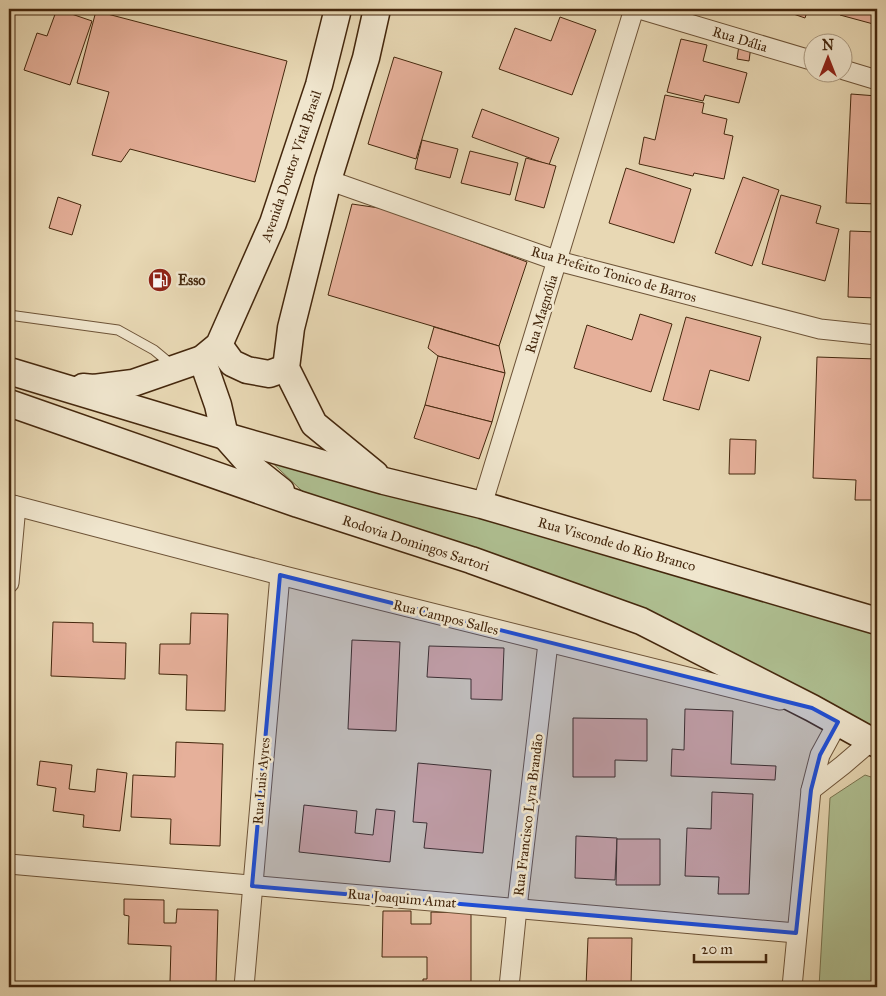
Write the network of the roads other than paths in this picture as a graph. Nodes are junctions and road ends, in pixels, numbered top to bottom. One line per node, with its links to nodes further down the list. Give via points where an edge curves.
1 (338, 9): 12 (main road, Avenida Doutor Vital Brasil, via 319,85 274,223)
2 (377, 9): 8 (main road, via 366,58)
3 (634, 9): 9 (street, Rua Magnólia)
4 (639, 9): 5 (street, Rua Dália)
5 (804, 58)
6 (854, 73): 7 (street)
7 (877, 80)
8 (328, 180): 9 (street, Rua Prefeito Tonico de Barros); 14 (main road, via 291,328)
9 (558, 261): 11 (street, Rua Prefeito Tonico de Barros, via 820,329); 22 (street, Rua Magnólia)
10 (9, 314): 13 (lane, via 118,330 154,350)
11 (877, 335)
12 (210, 352): 13 (main road); 14 (main road, via 246,370 269,374); 18 (main road)
13 (176, 368): 16 (main road, via 133,383 94,388)
14 (286, 368): 19 (main road, via 314,424)
15 (9, 371): 16 (main road)
16 (48, 383): 18 (main road, Rua Visconde do Rio Branco)
17 (9, 404): 20 (main road, Rodovia Domingos Sartori)
18 (224, 436): 19 (main road, Rua Visconde do Rio Branco); 20 (main road, via 256,471)
19 (384, 481): 22 (main road, Rua Visconde do Rio Branco)
20 (298, 504): 27 (main road, Rodovia Domingos Sartori, via 471,560 641,621)
21 (12, 505): 23 (street, Rua Campos Salles); 24 (street)
22 (482, 505): 25 (main road, Rua Visconde do Rio Branco)
23 (280, 576): 26 (street, Rua Campos Salles); 32 (street, Rua Luis Ayres)
24 (9, 583)
25 (877, 621)
26 (548, 643): 27 (street, Rua Campos Salles); 33 (street, Rua Francisco Lyra Brandão)
27 (812, 708): 28 (main road, Rua Campos Salles)
28 (838, 722): 29 (main road, Rua Campos Salles); 30 (street, via 820,755)
29 (874, 742): 30 (street)
30 (811, 790): 34 (street)
31 (9, 864): 32 (street, Rua Joaquim Amat)
32 (252, 886): 33 (street, Rua Joaquim Amat); 35 (street, Rua Luis Ayres)
33 (517, 908): 34 (street, Rua Joaquim Amat); 36 (street, Rua Francisco Lyra Brandão)
34 (796, 933): 37 (street)
35 (244, 987)
36 (509, 987)
37 (792, 987)

